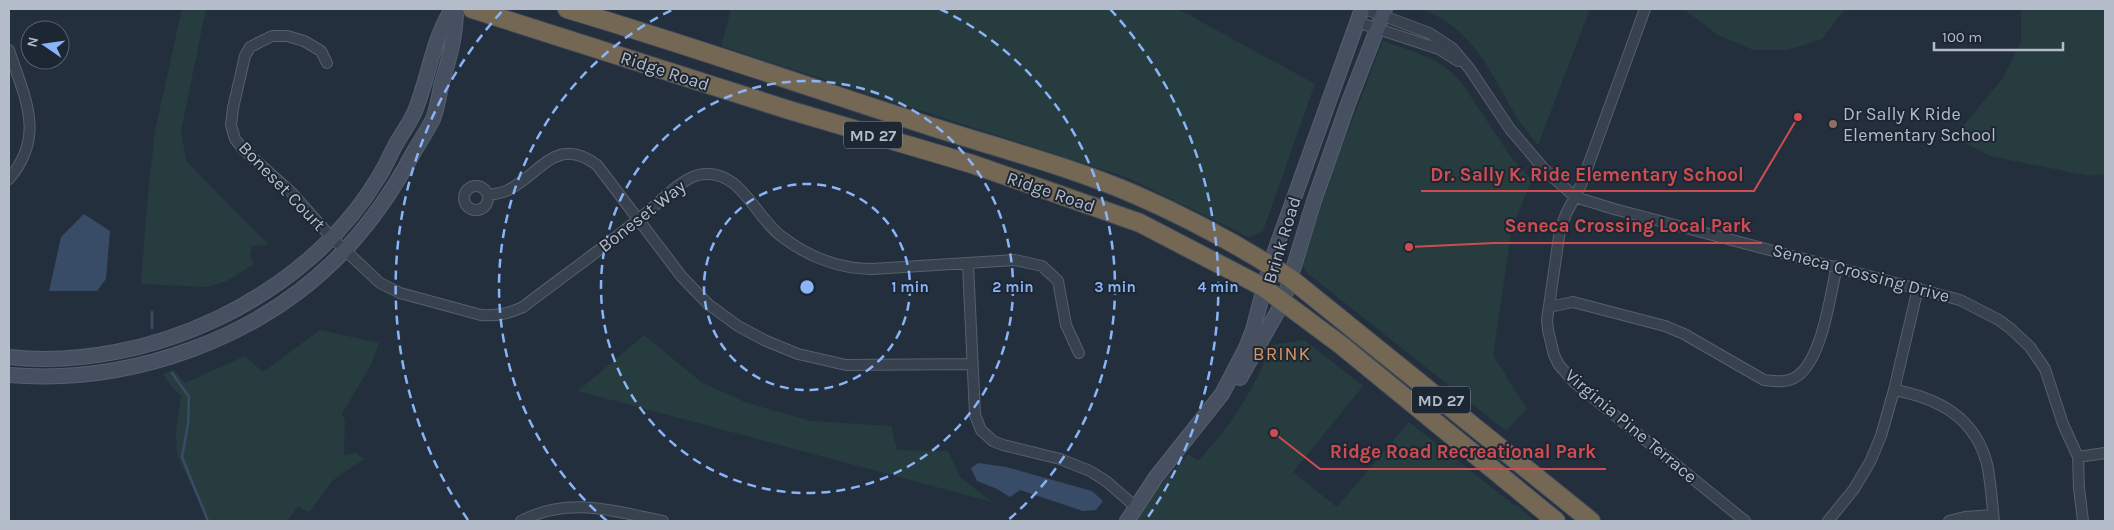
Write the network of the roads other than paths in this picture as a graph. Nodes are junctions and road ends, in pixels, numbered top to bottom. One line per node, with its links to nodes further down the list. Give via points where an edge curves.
1 (454, 9): 14 (main road, via 441,27 410,120 378,179); 15 (main road, via 456,30 433,118 395,186)
2 (472, 9): 20 (highway, Ridge Road / MD 27, via 788,110 981,167 1140,223)
3 (567, 9): 17 (highway, Ridge Road / MD 27, via 1061,167 1136,195)
4 (1364, 9): 6 (street, Seneca Crossing Drive); 7 (main road, Brink Road)
5 (1645, 9): 12 (street, Virginia Pine Terrace)
6 (1382, 18): 7 (street, Seneca Crossing Drive); 12 (street, Seneca Crossing Drive, via 1469,68 1530,154); 19 (main road, Brink Road, via 1345,113)
7 (1357, 22): 17 (main road, Brink Road)
8 (9, 50): 10 (street, via 28,107 30,130 20,166)
9 (327, 63): 14 (street, Boneset Court, via 321,51 287,36 272,36 250,47 245,56 231,124 242,149 292,193)
10 (9, 180)
11 (488, 196): 13 (street, via 510,189 555,156 572,154 597,165)
12 (1575, 197): 18 (street, Seneca Crossing Drive); 23 (street, Virginia Pine Terrace, via 1560,230)
13 (639, 219): 15 (street, Boneset Way, via 523,307 509,314 494,316 400,293 380,283); 16 (street, Boneset Way, via 685,181 711,174 742,189 780,236 811,255 832,263 854,269); 26 (street, via 682,277 708,304 764,340 798,354 846,366)
14 (331, 237): 15 (street, Boneset Way); 25 (main road, via 279,282 248,302 214,321 171,338 95,355 50,359)
15 (345, 250): 27 (main road, via 309,283 271,310 217,339 173,356 127,368 78,375)
16 (968, 264): 24 (street, Boneset Way, via 1015,260 1042,266 1058,281 1066,325); 26 (street)
17 (1270, 265): 19 (highway, Ridge Road / MD 27); 20 (main road, Brink Road)
18 (1837, 266): 21 (street, Seneca Crossing Drive); 23 (street, via 1818,346 1811,361 1797,377 1778,382 1764,380 1665,326 1573,302)
19 (1290, 278): 22 (main road, Brink Road); 37 (highway, Ridge Road / MD 27)
20 (1263, 287): 22 (highway, Ridge Road / MD 27); 31 (main road, Brink Road, via 1254,330 1222,394 1156,477)
21 (1918, 288): 28 (street); 30 (street, Seneca Crossing Drive, via 1960,300 1999,320 2030,347 2044,370)
22 (1283, 302): 31 (main road, Brink Road, via 1232,392); 36 (highway, Ridge Road / MD 27, via 1341,345)
23 (1549, 307): 38 (street, Virginia Pine Terrace, via 1549,342 1565,373)
24 (1080, 353)
25 (9, 357)
26 (972, 364): 31 (street, via 975,415 987,436 1003,445 1060,459 1090,471)
27 (9, 375)
28 (1894, 390): 32 (street, via 1926,397 1962,421 1981,448 1986,463); 39 (street, via 1870,462 1854,489)
29 (2105, 453): 30 (street)
30 (2078, 457): 41 (street, Seneca Crossing Drive)
31 (1137, 508): 35 (main road, Brink Road)
32 (1994, 518): 40 (street, via 1966,517)
33 (521, 521): 34 (street, via 539,512 566,507 598,508)
34 (663, 521)
35 (1127, 521)
36 (1556, 521)
37 (1591, 521)
38 (1745, 521)
39 (1828, 521)
40 (1949, 521)
41 (2083, 521)

